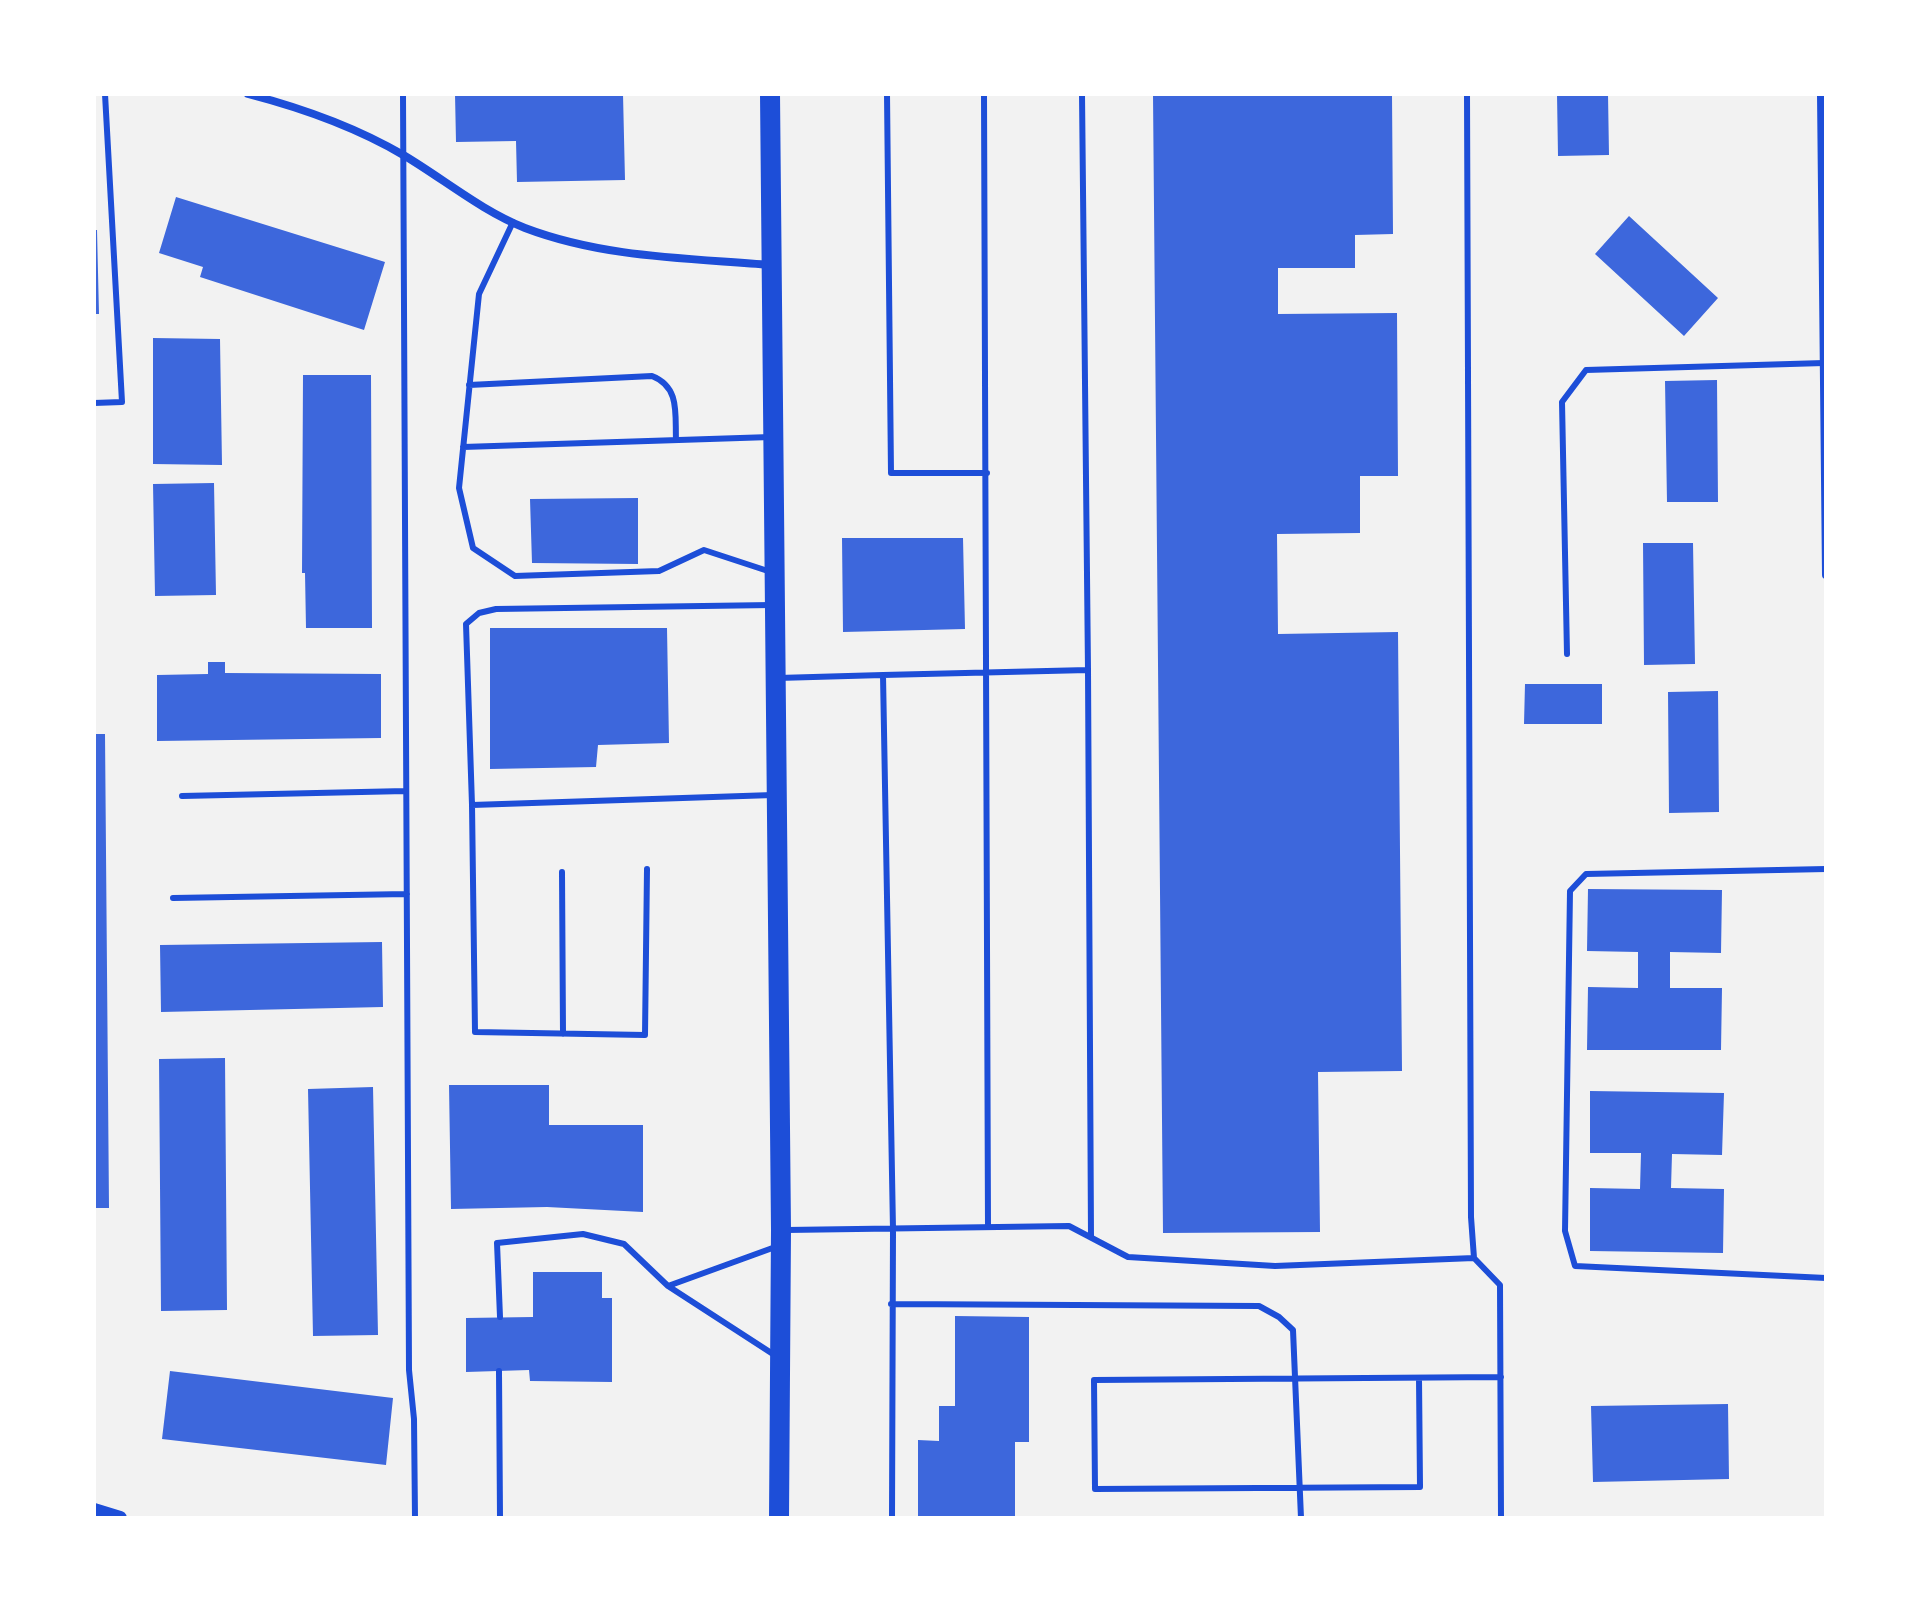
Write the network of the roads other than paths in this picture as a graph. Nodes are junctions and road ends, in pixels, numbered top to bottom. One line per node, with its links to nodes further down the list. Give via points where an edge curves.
1 (105, 94): 16 (lane, via 122,402)
2 (248, 94): 10 (street, via 294,106)
3 (403, 94): 10 (lane)
4 (770, 94): 12 (main road)
5 (887, 94): 20 (lane, via 891,473)
6 (984, 94): 20 (lane)
7 (1082, 94): 25 (lane)
8 (1467, 94): 43 (lane)
9 (1821, 94): 13 (street)
10 (403, 155): 11 (street); 29 (lane)
11 (513, 222): 12 (street, via 609,252); 14 (lane, via 479,294)
12 (772, 265): 17 (main road)
13 (1824, 363): 15 (street); 24 (lane, via 1586,370 1562,402)
14 (469, 385): 18 (lane, via 652,376 666,381 674,393); 19 (lane)
15 (1825, 388): 22 (street)
16 (94, 403)
17 (773, 437): 18 (lane); 21 (main road)
18 (676, 440): 19 (lane)
19 (463, 447): 21 (lane, via 459,488 473,548 515,576 659,571 704,550)
20 (987, 473): 26 (lane)
21 (775, 573): 23 (main road)
22 (1826, 575)
23 (775, 605): 28 (main road); 32 (lane, via 479,613 466,624)
24 (1567, 654)
25 (1088, 670): 26 (lane); 41 (lane)
26 (988, 673): 27 (lane); 39 (lane)
27 (883, 675): 28 (lane); 40 (lane)
28 (776, 679): 30 (main road)
29 (406, 791): 31 (lane); 36 (lane)
30 (777, 794): 32 (lane); 42 (main road)
31 (182, 796)
32 (472, 805): 38 (lane, via 475,1032)
33 (647, 869): 38 (lane, via 645,1035)
34 (1826, 869): 44 (lane, via 1586,874 1570,891 1565,1231 1575,1266)
35 (562, 872): 38 (lane)
36 (407, 894): 37 (lane); 56 (lane, via 409,1370)
37 (173, 898)
38 (563, 1034)
39 (988, 1227): 40 (lane); 41 (lane, via 1069,1226)
40 (893, 1229): 42 (lane); 46 (lane)
41 (1091, 1237): 43 (lane, via 1128,1257 1275,1266)
42 (781, 1238): 45 (lane); 48 (main road)
43 (1474, 1258): 50 (lane, via 1500,1285)
44 (1826, 1278)
45 (668, 1286): 47 (lane, via 624,1244 583,1234 497,1243); 48 (lane)
46 (891, 1304): 52 (lane, via 1259,1306 1293,1330); 59 (lane)
47 (500, 1317)
48 (780, 1359): 58 (main road)
49 (499, 1371): 57 (lane)
50 (1501, 1377): 51 (lane); 61 (lane)
51 (1419, 1378): 52 (lane); 53 (lane, via 1420,1487)
52 (1295, 1379): 53 (lane); 53 (lane, via 1094,1380 1095,1489)
53 (1300, 1488): 60 (lane)
54 (94, 1510): 55 (street)
55 (120, 1518)
56 (415, 1518)
57 (500, 1518)
58 (779, 1518)
59 (892, 1518)
60 (1301, 1518)
61 (1501, 1518)

